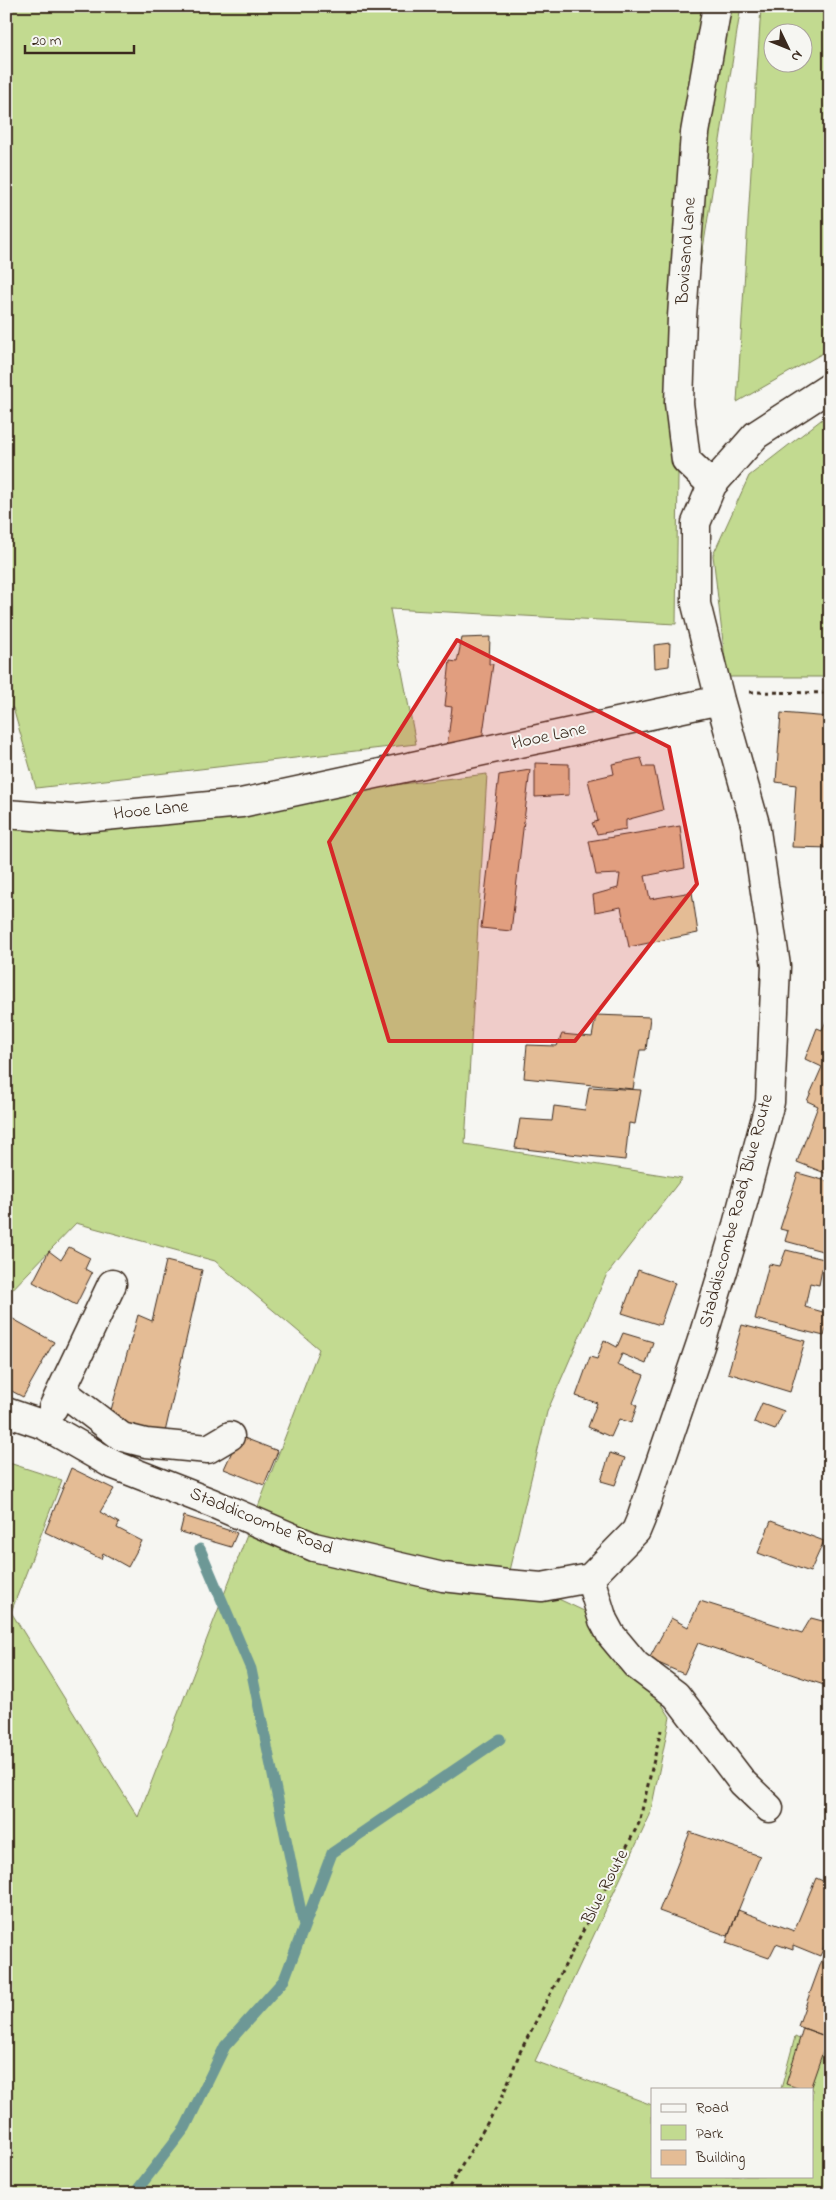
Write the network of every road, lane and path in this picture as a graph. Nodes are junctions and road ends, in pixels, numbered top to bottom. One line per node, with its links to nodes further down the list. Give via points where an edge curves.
1 (716, 6): 3 (street, Bovisand Lane, via 695,133 679,403 686,460)
2 (830, 387): 3 (street, via 756,435)
3 (712, 485): 5 (street, via 696,523 696,604)
4 (830, 693): 5 (path)
5 (730, 696): 6 (street, Hooe Lane, via 242,802 73,819); 12 (street, Staddiscombe Road, Blue Route, via 755,824 776,966 770,1102 704,1334 636,1531)
6 (6, 814)
7 (112, 1284): 8 (street)
8 (62, 1391): 10 (street); 11 (street, via 122,1437 146,1443 208,1449)
9 (6, 1412): 10 (street, Staddicoombe Road)
10 (44, 1425): 12 (street, Staddicoombe Road, via 112,1464 314,1547 443,1577 542,1586)
11 (230, 1436)
12 (590, 1578): 13 (street, via 611,1635 636,1665)
13 (664, 1687): 14 (street, via 676,1695 743,1783); 15 (path, Blue Route, via 664,1719 639,1823 520,2052 502,2100)
14 (769, 1808)
15 (445, 2194)

